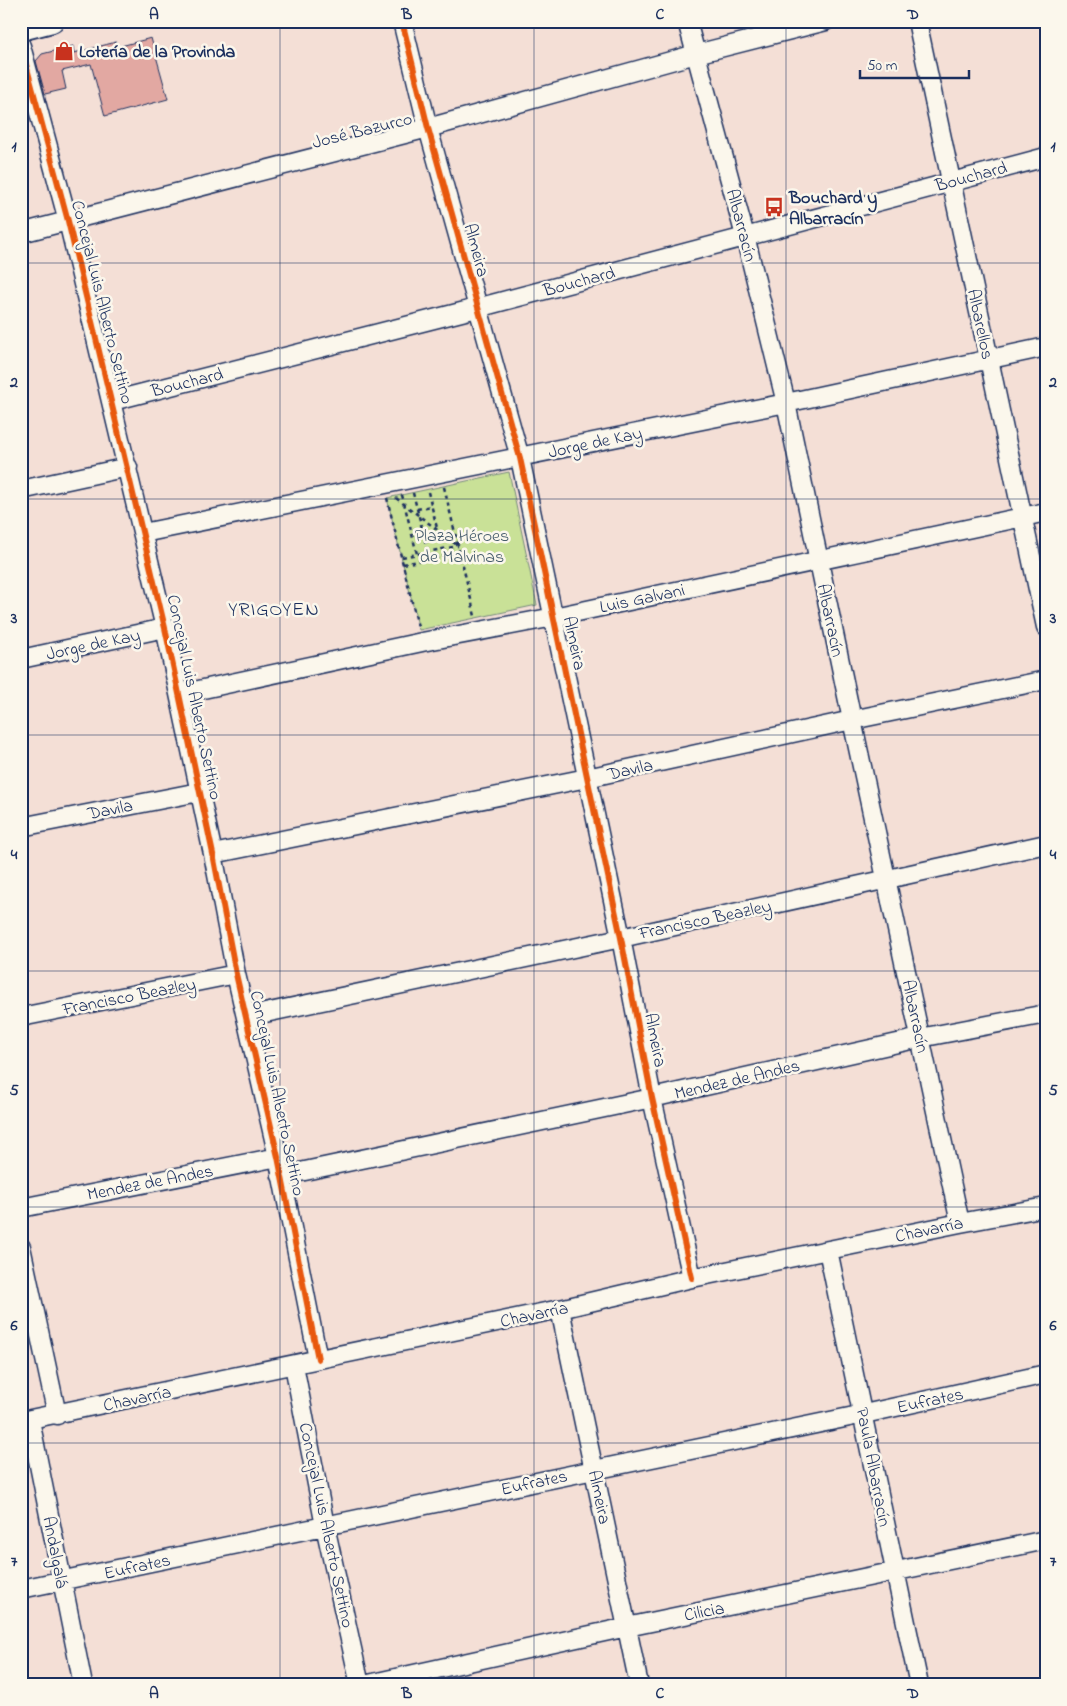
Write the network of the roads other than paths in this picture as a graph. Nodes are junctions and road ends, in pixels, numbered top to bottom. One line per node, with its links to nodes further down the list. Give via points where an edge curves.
1 (52, 21): 6 (main road)
2 (402, 21): 9 (street, Almeira)
3 (687, 21): 8 (street, Albarracín)
4 (826, 21): 8 (street, José Bazurco)
5 (917, 21): 11 (street, Albarellos)
6 (21, 29)
7 (21, 46): 12 (street, Concejal Luis Alberto Settino)
8 (696, 54): 9 (street, José Bazurco); 14 (street, Albarracín)
9 (428, 128): 12 (street, José Bazurco); 15 (street, Almeira)
10 (1046, 157): 11 (street, Bouchard)
11 (952, 181): 14 (street, Bouchard); 17 (street, Albarellos)
12 (68, 221): 13 (street, José Bazurco); 18 (street, Concejal Luis Alberto Settino)
13 (21, 232)
14 (745, 236): 15 (street, Bouchard); 19 (street, Albarracín)
15 (477, 308): 18 (street, Bouchard); 20 (street, Almeira)
16 (1046, 347): 17 (street, Jorge de Kay)
17 (988, 359): 19 (street, Jorge de Kay); 24 (street, Albarellos)
18 (112, 401): 21 (street, Concejal Luis Alberto Settino)
19 (786, 403): 20 (street, Jorge de Kay); 26 (street, Albarracín)
20 (520, 458): 25 (street, Jorge de Kay); 27 (street, Almeira)
21 (128, 467): 22 (street); 25 (street, Concejal Luis Alberto Settino)
22 (21, 490)
23 (1046, 512): 24 (street, Luis Galvani)
24 (1021, 517): 26 (street, Luis Galvani); 28 (street, Albarellos)
25 (144, 533): 29 (street, Concejal Luis Alberto Settino)
26 (818, 561): 27 (street, Luis Galvani); 33 (street, Albarracín)
27 (554, 617): 32 (street, Luis Galvani); 34 (street, Almeira)
28 (1046, 627)
29 (165, 628): 30 (street, Jorge de Kay); 32 (street, Concejal Luis Alberto Settino)
30 (21, 659)
31 (1046, 680): 33 (street, Davila)
32 (180, 694): 35 (street, Concejal Luis Alberto Settino)
33 (852, 720): 34 (street, Davila); 39 (street, Albarracín)
34 (587, 778): 38 (street, Davila); 40 (street, Almeira)
35 (199, 792): 36 (street, Davila); 38 (street, Concejal Luis Alberto Settino)
36 (21, 827)
37 (1046, 844): 39 (street, Francisco Beazley)
38 (213, 854): 41 (street, Concejal Luis Alberto Settino)
39 (886, 880): 40 (street, Francisco Beazley); 45 (street, Albarracín)
40 (621, 938): 43 (street, Francisco Beazley); 46 (street, Almeira)
41 (236, 974): 43 (street, Concejal Luis Alberto Settino); 44 (street, Francisco Beazley)
42 (1046, 1014): 45 (street, Mendez de Andes)
43 (246, 1016): 47 (street, Concejal Luis Alberto Settino)
44 (21, 1017)
45 (920, 1038): 46 (street, Mendez de Andes); 51 (street, Albarracín)
46 (652, 1098): 48 (street, Mendez de Andes); 54 (street, Almeira)
47 (278, 1157): 48 (street, Concejal Luis Alberto Settino); 50 (street, Mendez de Andes)
48 (281, 1176): 56 (street, Concejal Luis Alberto Settino)
49 (1046, 1207): 51 (street, Chavarría)
50 (21, 1208)
51 (960, 1222): 53 (street, Chavarría)
52 (21, 1247): 60 (street)
53 (828, 1250): 54 (street, Chavarría); 59 (street, Paula Albarracín)
54 (692, 1278): 55 (street, Chavarría)
55 (560, 1309): 56 (street, Chavarría); 62 (street, Almeira)
56 (318, 1360): 57 (street, Chavarría)
57 (294, 1366): 60 (street, Chavarría); 63 (street, Concejal Luis Alberto Settino)
58 (1046, 1374): 59 (street, Eufrates)
59 (864, 1414): 62 (street, Eufrates); 65 (street, Paula Albarracín)
60 (57, 1415): 61 (street, Chavarría)
61 (26, 1420): 66 (street, Andalgalá)
62 (594, 1469): 63 (street, Eufrates); 68 (street, Almeira)
63 (325, 1526): 66 (street, Eufrates); 70 (street, Concejal Luis Alberto Settino)
64 (1046, 1540): 65 (street, Cilicia)
65 (894, 1573): 68 (street, Cilicia); 72 (street, Paula Albarracín)
66 (62, 1582): 67 (street, Eufrates); 69 (street, Andalgalá)
67 (21, 1589)
68 (627, 1627): 70 (street, Cilicia); 71 (street, Almeira)
69 (83, 1685)
70 (362, 1685)
71 (639, 1685)
72 (919, 1685)

